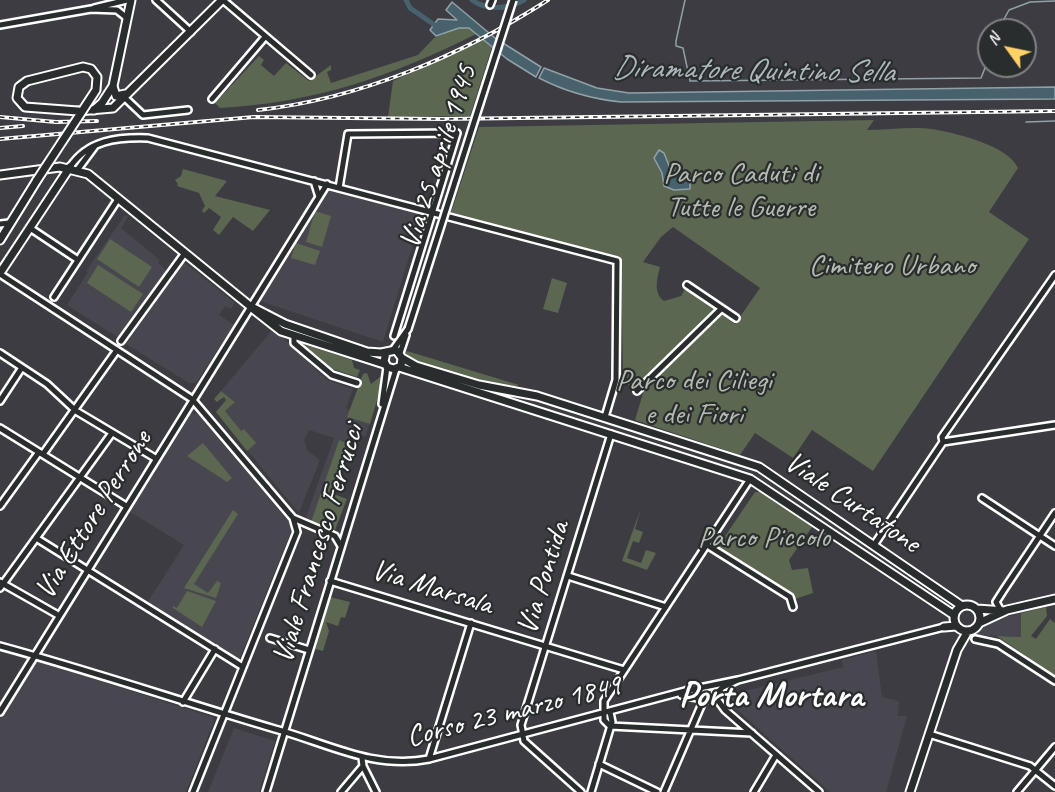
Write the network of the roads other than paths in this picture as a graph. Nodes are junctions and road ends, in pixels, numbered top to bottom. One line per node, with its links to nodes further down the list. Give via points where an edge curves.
1 (129, 0): 6 (street); 7 (main road)
2 (156, 0): 5 (street)
3 (223, 0): 9 (main road); 10 (street)
4 (513, 0): 45 (street, Via 25 aprile 1945, bridge, via 408,328)
5 (166, 3): 9 (street)
6 (91, 9): 7 (street, via 117,10); 8 (street)
7 (127, 18): 12 (main road)
8 (0, 25)
9 (191, 32): 13 (main road)
10 (265, 37): 11 (street); 14 (street)
11 (310, 75)
12 (113, 86): 13 (main road, via 116,96); 15 (main road)
13 (126, 95): 15 (main road, via 108,110); 16 (street, via 143,115)
14 (212, 99)
15 (94, 110): 28 (main road, bridge, via 78,111 25,107 17,98 19,87 27,81 83,67 98,77 96,90 37,180 9,223)
16 (188, 110)
17 (97, 144): 18 (street, via 78,155); 19 (street); 21 (street, via 148,138)
18 (70, 167): 19 (main road); 20 (main road); 27 (main road)
19 (78, 169): 25 (main road)
20 (0, 175)
21 (314, 181): 22 (street); 24 (street)
22 (327, 184): 23 (street); 24 (street, Via Ettore Perrone)
23 (339, 188): 26 (street); 26 (street, via 348,134 457,134)
24 (319, 197): 37 (street, Via Ettore Perrone)
25 (118, 199): 30 (main road); 31 (street)
26 (432, 212): 41 (street); 54 (street, via 617,261 616,380)
27 (30, 228): 31 (street); 32 (main road)
28 (1, 229): 29 (main road)
29 (0, 240)
30 (185, 254): 37 (main road); 42 (street)
31 (78, 260): 36 (street)
32 (4, 264): 33 (main road)
33 (0, 273): 43 (street)
34 (1055, 275): 59 (street, via 942,437)
35 (687, 285): 38 (street)
36 (54, 297)
37 (250, 306): 40 (main road, via 259,316); 45 (main road, Viale Curtatone, via 285,324 367,352); 51 (street, Via Ettore Perrone)
38 (722, 309): 39 (street); 50 (street)
39 (736, 318)
40 (294, 334): 46 (main road); 49 (street, Viale Francesco Ferrucci, via 294,343 332,375)
41 (394, 336)
42 (122, 341)
43 (117, 350): 51 (street); 53 (street)
44 (0, 353): 53 (street, via 47,384)
45 (395, 354): 46 (main road); 47 (main road); 54 (main road, Viale Curtatone, via 413,365 479,385 537,396)
46 (386, 365): 47 (main road, Viale Curtatone); 71 (street, Viale Francesco Ferrucci, via 382,404 345,528)
47 (397, 368): 58 (main road, Viale Curtatone); 76 (street, Viale Francesco Ferrucci)
48 (21, 369): 52 (street)
49 (357, 383)
50 (637, 392)
51 (192, 399): 61 (street, Via Ettore Perrone); 68 (street)
52 (0, 401)
53 (74, 408): 57 (street); 60 (street)
54 (604, 417): 75 (main road, Viale Curtatone, via 759,467)
55 (1055, 425): 59 (street)
56 (0, 428): 60 (street)
57 (112, 433): 61 (street); 62 (street)
58 (612, 434): 63 (main road, Viale Curtatone); 79 (street, Via Pontida)
59 (943, 442): 75 (street)
60 (41, 453): 62 (street); 65 (street)
61 (155, 458): 66 (street, Via Ettore Perrone)
62 (80, 478): 66 (street); 73 (street)
63 (750, 479): 74 (street); 89 (main road, Viale Curtatone)
64 (982, 498): 72 (street)
65 (0, 506)
66 (126, 506): 78 (street, Via Ettore Perrone)
67 (1055, 513): 72 (street)
68 (292, 518): 69 (street); 70 (street)
69 (304, 525): 70 (street); 71 (street)
70 (297, 532): 102 (street)
71 (335, 536): 76 (street)
72 (1040, 536): 77 (street); 87 (street, via 996,602)
73 (36, 538): 78 (street); 81 (street)
74 (707, 545): 84 (street); 85 (street, via 790,597)
75 (874, 545): 83 (main road, Viale Curtatone)
76 (341, 546): 80 (street, Viale Francesco Ferrucci)
77 (1055, 546)
78 (86, 569): 88 (street, Via Ettore Perrone); 98 (street)
79 (568, 576): 84 (street); 97 (street, Via Pontida)
80 (330, 581): 90 (street, Via Marsala); 99 (street, Viale Francesco Ferrucci)
81 (1, 584): 88 (street)
82 (1055, 599): 87 (main road)
83 (962, 606): 86 (main road); 89 (main road)
84 (666, 607): 103 (street)
85 (793, 607)
86 (977, 609): 87 (main road); 91 (main road)
87 (1004, 611): 91 (main road)
88 (58, 615): 101 (street, Via Ettore Perrone)
89 (956, 622): 92 (main road); 93 (main road); 100 (main road)
90 (471, 623): 97 (street, Via Marsala); 126 (street)
91 (979, 623): 93 (main road)
92 (944, 627): 104 (street)
93 (968, 631): 100 (main road)
94 (270, 638): 99 (street)
95 (975, 639): 105 (street, via 998,644)
96 (0, 646): 101 (street, Corso 23 marzo 1849)
97 (546, 647): 103 (street, Via Marsala); 122 (street, Via Pontida, via 521,725)
98 (215, 650): 102 (street); 111 (street)
99 (309, 650): 118 (street, Viale Francesco Ferrucci)
100 (957, 650): 121 (main road)
101 (34, 656): 111 (street, Corso 23 marzo 1849); 113 (street, Via Ettore Perrone)
102 (243, 667): 116 (street)
103 (624, 670): 115 (street, via 604,701)
104 (738, 680): 106 (street); 108 (street)
105 (1055, 681)
106 (710, 686): 107 (street, Corso 23 marzo 1849); 108 (street)
107 (702, 688): 109 (street, Corso 23 marzo 1849); 110 (street)
108 (714, 694): 110 (street); 112 (street)
109 (676, 695): 110 (street, Corso 23 marzo 1849); 114 (street, Corso 23 marzo 1849)
110 (704, 699): 112 (street); 119 (street)
111 (183, 702): 116 (street, Corso 23 marzo 1849)
112 (725, 710): 120 (street)
113 (0, 712)
114 (610, 712): 115 (street, Corso 23 marzo 1849); 117 (street)
115 (603, 714): 117 (street); 122 (street, Corso 23 marzo 1849)
116 (224, 715): 118 (street, Corso 23 marzo 1849); 131 (street)
117 (610, 726): 119 (street); 127 (street)
118 (284, 731): 125 (street, Corso 23 marzo 1849); 132 (street, Viale Francesco Ferrucci)
119 (689, 731): 120 (street); 138 (street)
120 (752, 733): 124 (street)
121 (929, 734): 129 (street); 141 (main road)
122 (523, 735): 126 (street, Corso 23 marzo 1849); 135 (street, via 524,741)
123 (1055, 747): 129 (street)
124 (777, 754): 139 (street); 140 (street)
125 (362, 758): 126 (street, Corso 23 marzo 1849, via 397,764); 128 (street)
126 (429, 759)
127 (599, 764): 136 (street); 137 (street)
128 (363, 766): 133 (street); 134 (street)
129 (1036, 770): 130 (street); 142 (street)
130 (1055, 786)
131 (193, 792)
132 (266, 792)
133 (341, 792)
134 (376, 792)
135 (581, 792)
136 (591, 792)
137 (657, 792)
138 (664, 792)
139 (754, 792)
140 (819, 792)
141 (910, 792)
142 (1017, 792)

